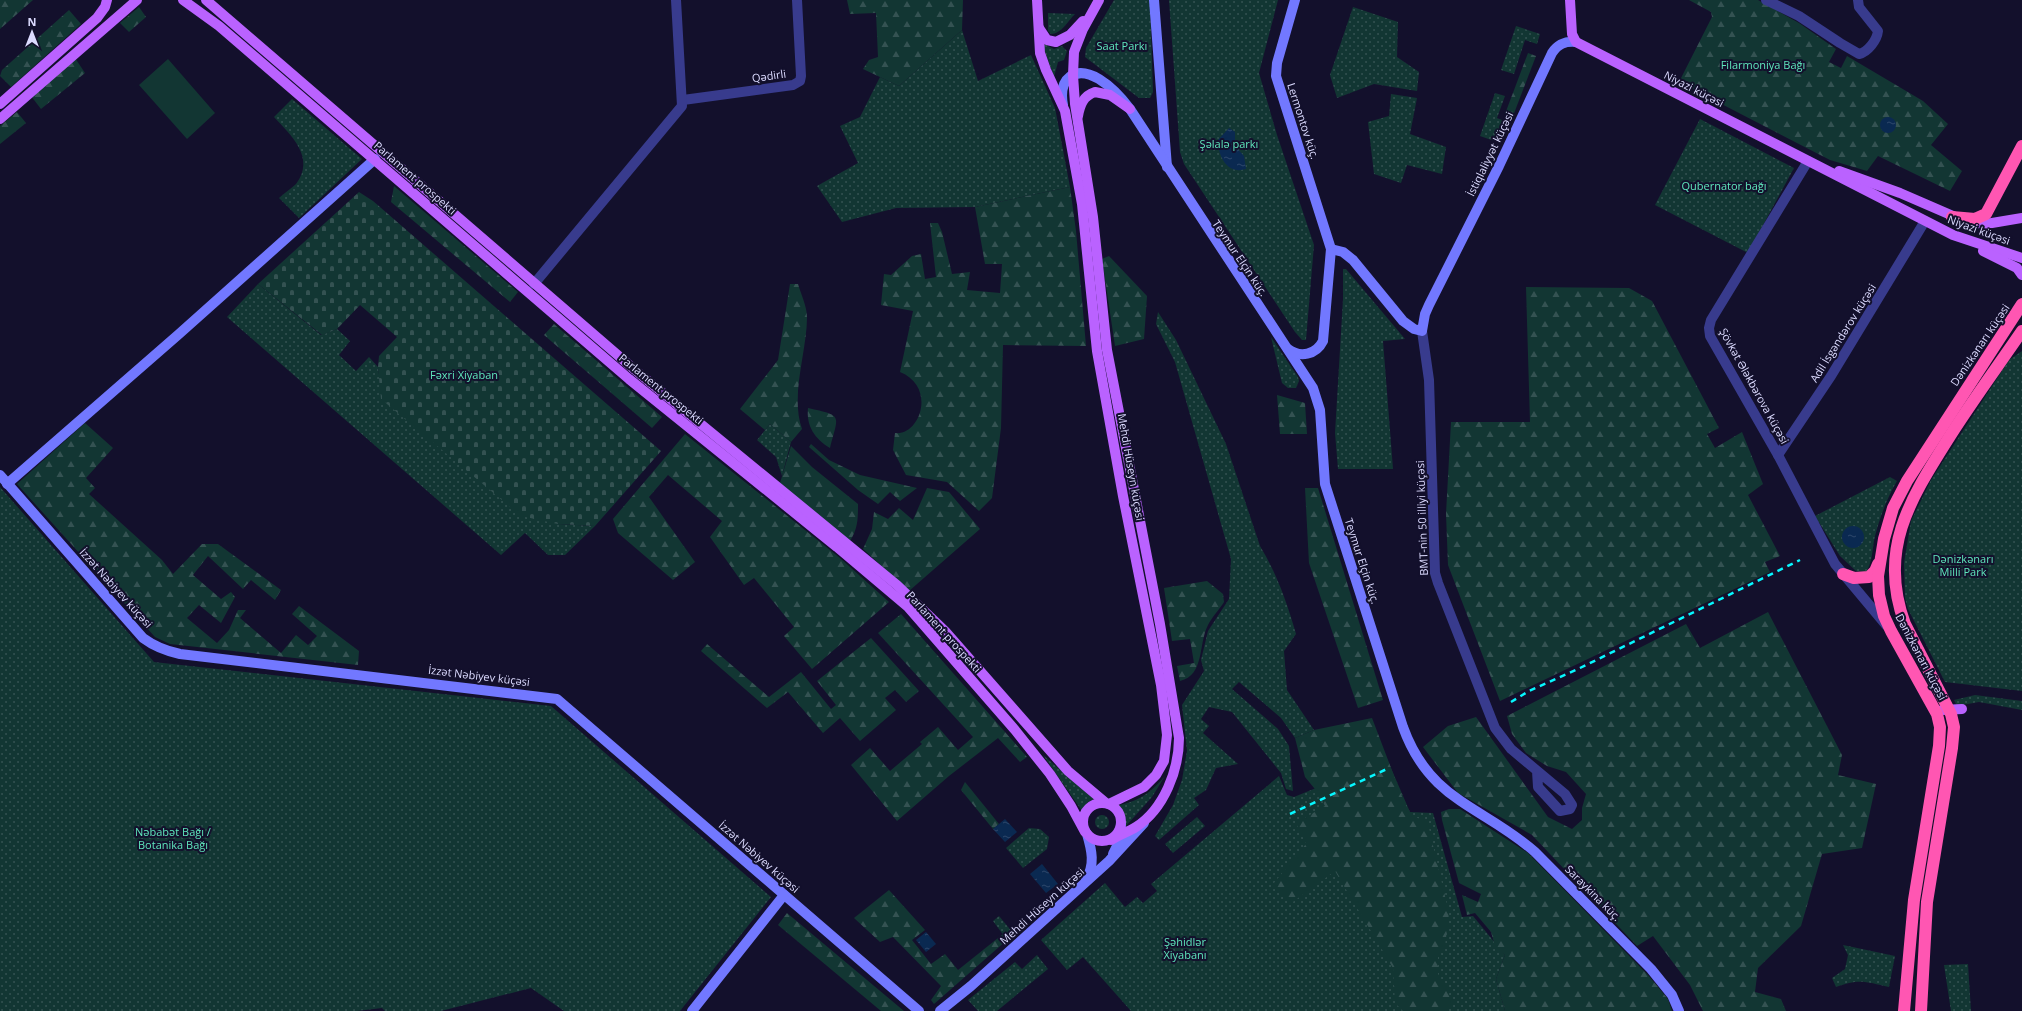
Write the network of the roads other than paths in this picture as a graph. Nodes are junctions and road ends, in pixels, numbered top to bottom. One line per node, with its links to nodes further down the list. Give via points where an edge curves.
1 (107, 0): 21 (main road, via 102,12 89,25)
2 (131, 0): 16 (main road)
3 (137, 0): 16 (main road)
4 (183, 0): 27 (main road, Parlament prospekti, via 219,26)
5 (206, 0): 37 (main road, Parlament prospekti)
6 (676, 0): 20 (street)
7 (797, 0): 20 (street, Qədirli, via 800,81 793,85)
8 (1037, 0): 17 (main road, Mehdi Hüseyn küçəsi)
9 (1099, 0): 15 (main road)
10 (1154, 0): 29 (main road)
11 (1295, 0): 34 (main road, Lermontov küç., via 1277,63 1276,76)
12 (1570, 0): 18 (main road, via 1572,34)
13 (1766, 0): 14 (street, via 1799,16 1856,53 1863,53 1878,35 1877,27)
14 (1858, 2)
15 (1093, 10): 17 (main road, via 1070,35 1056,42 1047,40); 19 (main road, Mehdi Hüseyn küçəsi, via 1077,42)
16 (116, 16): 24 (main road)
17 (1037, 24): 22 (main road, Mehdi Hüseyn küçəsi, via 1042,61)
18 (1576, 42): 28 (main road, Niyazi küçəsi); 39 (main road, İstiqlaliyyət küçəsi, via 1562,43 1552,53 1429,305)
19 (1072, 75): 22 (main road, via 1063,85); 23 (main road, via 1087,74 1099,79 1118,94); 25 (main road, Mehdi Hüseyn küçəsi)
20 (683, 100): 37 (street, via 679,110)
21 (0, 104)
22 (1063, 105): 52 (main road, Mehdi Hüseyn küçəsi, via 1084,218 1097,352 1159,678 1167,735 1164,761 1156,775 1144,788)
23 (1130, 110): 25 (main road, via 1110,95 1101,92 1091,93 1082,103); 29 (main road)
24 (0, 118)
25 (1078, 124): 53 (main road, Mehdi Hüseyn küçəsi, via 1093,217 1107,350 1162,632 1179,738 1176,769)
26 (2022, 146): 30 (highway, via 1986,214 1974,219)
27 (375, 159): 44 (main road); 55 (main road, Parlament prospekti, via 629,379 908,607 1050,774)
28 (1804, 159): 30 (main road, Niyazi küçəsi, via 1900,193); 32 (main road, Niyazi küçəsi); 42 (street, Şövkət Ələkbərova küçəsi, via 1711,320 1709,328 1710,336)
29 (1168, 169): 41 (main road, Teymur Elçin küç.)
30 (1952, 217): 31 (main road, Niyazi küçəsi, via 1986,224)
31 (2022, 218)
32 (1925, 221): 33 (main road, Niyazi küçəsi); 42 (street, Adil İsgəndərov küçəsi, via 1831,376)
33 (1953, 235): 35 (main road, Niyazi küçəsi); 36 (main road, via 2011,265)
34 (1331, 249): 39 (main road, via 1347,255 1403,321); 41 (main road, Lermontov küç., via 1322,341 1318,349 1312,353 1301,354)
35 (2022, 258)
36 (2022, 275)
37 (534, 284): 52 (main road, Parlament prospekti, via 687,414 897,585 945,631 1068,771)
38 (2022, 304): 45 (highway, Dənizkənarı küçəsi, via 1907,480 1890,515)
39 (1422, 331): 50 (street, BMT-nin 50 illiyi küçəsi, via 1429,380 1435,572 1495,728 1511,749)
40 (2022, 331): 49 (highway, Dənizkənarı küçəsi, via 1982,387 1918,486 1907,510 1898,545 1895,580 1900,610 1905,624)
41 (1288, 349): 51 (main road, Teymur Elçin küç., via 1308,379 1317,399 1320,410 1324,478 1404,730 1426,771)
42 (1778, 455): 46 (street, Şövkət Ələkbərova küçəsi)
43 (0, 475): 44 (main road, İzzət Nəbiyev küçəsi)
44 (8, 484): 58 (main road, İzzət Nəbiyev küçəsi, via 151,645 180,654 557,699)
45 (1880, 561): 46 (highway, via 1869,577 1854,578); 47 (highway, Dənizkənarı küçəsi, via 1878,595)
46 (1839, 569): 47 (street, Şövkət Ələkbərova küçəsi)
47 (1891, 631): 48 (highway, Dənizkənarı küçəsi)
48 (1933, 707): 49 (main road); 63 (highway, Dənizkənarı küçəsi, via 1940,736 1914,900)
49 (1955, 713): 64 (highway, Dənizkənarı küçəsi, via 1952,748 1927,902)
50 (1537, 771)
51 (1458, 801): 62 (main road, Saraykina küç., via 1535,852 1651,969 1672,995)
52 (1107, 804): 54 (main road, via 1118,810); 55 (main road, via 1096,804 1085,813 1083,822)
53 (1153, 811): 54 (main road, Mehdi Hüseyn küçəsi, via 1135,828); 56 (main road, Mehdi Hüseyn küçəsi)
54 (1121, 829): 55 (main road, Mehdi Hüseyn küçəsi, via 1110,840 1096,841); 56 (main road, via 1117,848)
55 (1086, 833): 57 (main road, via 1093,860)
56 (1109, 861): 57 (main road, Mehdi Hüseyn küçəsi)
57 (1084, 884): 61 (main road, Mehdi Hüseyn küçəsi)
58 (784, 895): 59 (main road); 60 (main road, İzzət Nəbiyev küçəsi)
59 (692, 1011)
60 (919, 1011)
61 (940, 1011)
62 (1679, 1011)
63 (1904, 1011)
64 (1921, 1011)

